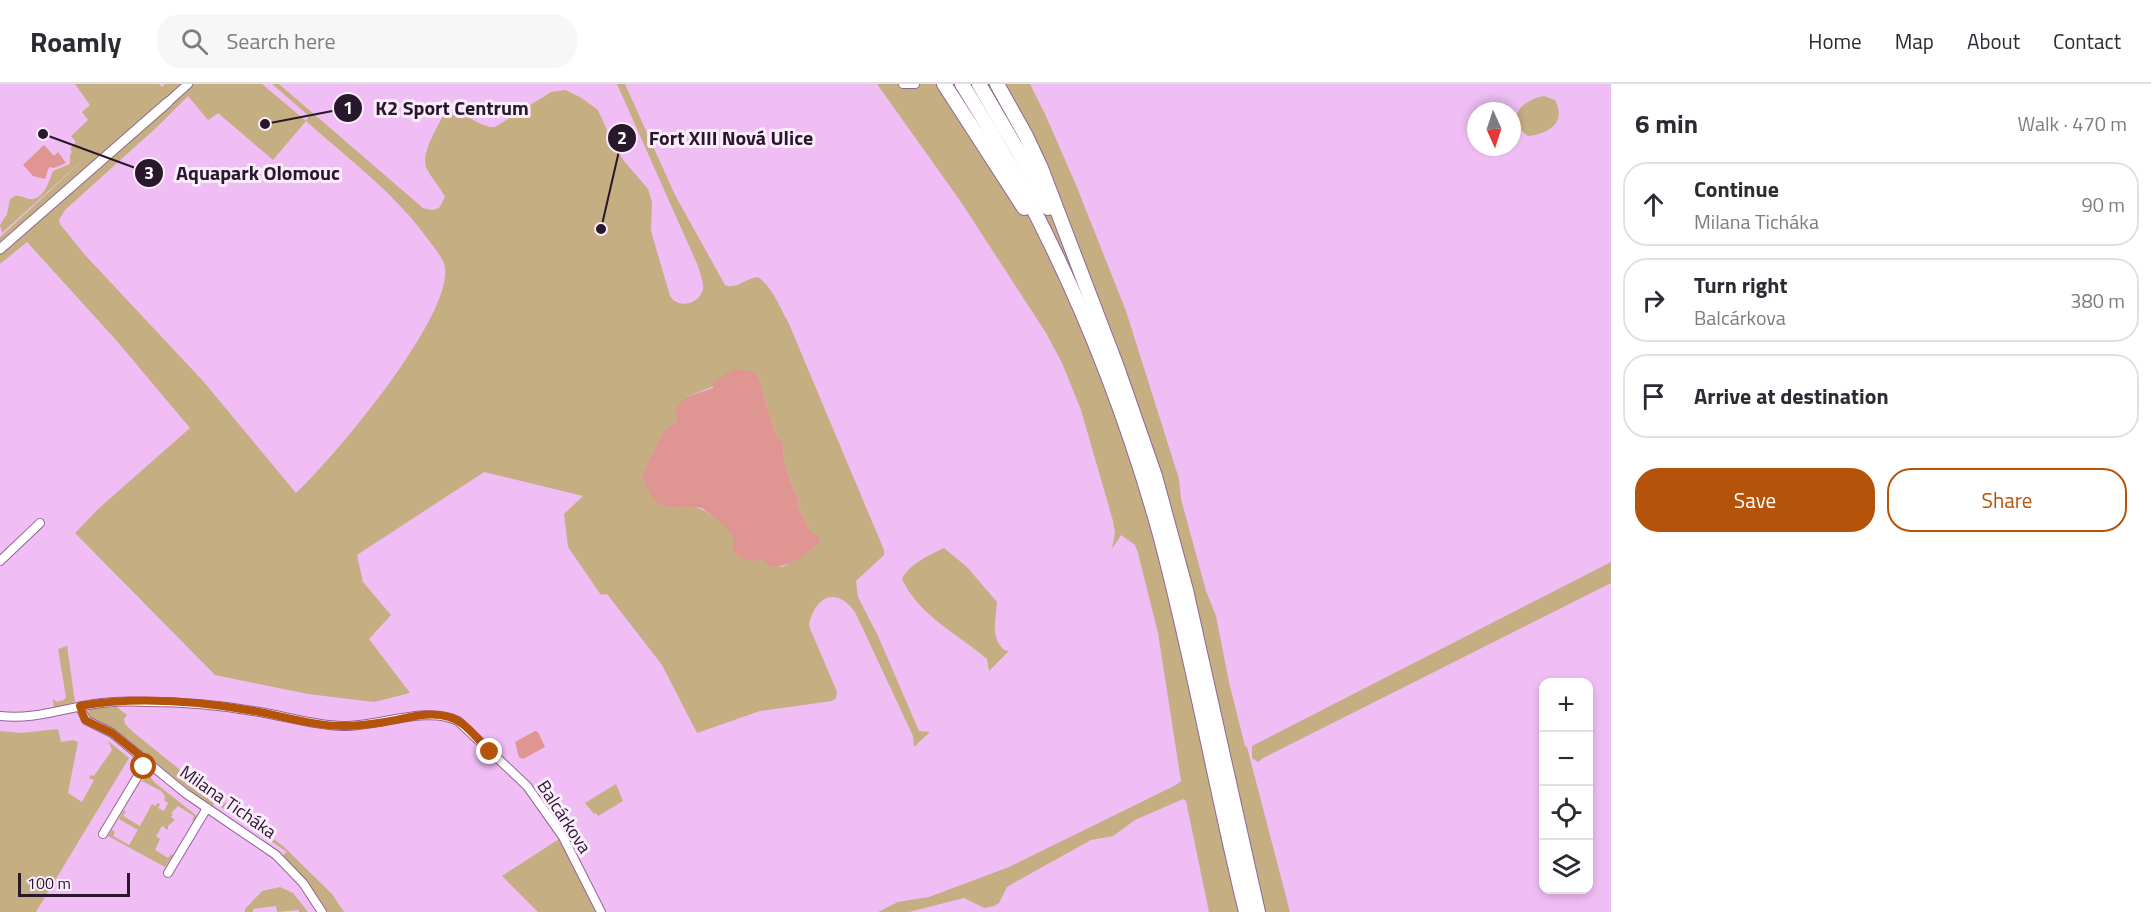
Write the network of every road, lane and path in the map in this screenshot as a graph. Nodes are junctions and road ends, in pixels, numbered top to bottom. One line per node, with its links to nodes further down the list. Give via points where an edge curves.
1 (188, 84): 8 (street)
2 (903, 84): 3 (street)
3 (915, 84)
4 (979, 84): 11 (highway, via 1018,151)
5 (997, 84): 11 (highway, via 1041,168)
6 (963, 85): 10 (highway, via 1016,175)
7 (947, 90): 10 (highway)
8 (168, 102): 9 (street)
9 (0, 249)
10 (1064, 271): 22 (highway, via 1117,400 1159,532)
11 (1083, 280): 23 (highway, via 1139,429 1168,521)
12 (40, 523): 13 (street)
13 (0, 561)
14 (80, 706): 15 (street, Balcárkova, via 26,718); 16 (street, Milana Ticháka, via 85,720 112,733); 21 (street, Balcárkova, via 113,701 198,704 343,726 424,714 450,717 527,786 563,837)
15 (0, 716)
16 (147, 761): 17 (street, Milana Ticháka); 18 (street)
17 (207, 808): 19 (street); 20 (street, Milana Ticháka, via 286,863)
18 (103, 834)
19 (168, 873)
20 (322, 912)
21 (601, 912)
22 (1246, 912)
23 (1258, 912)

